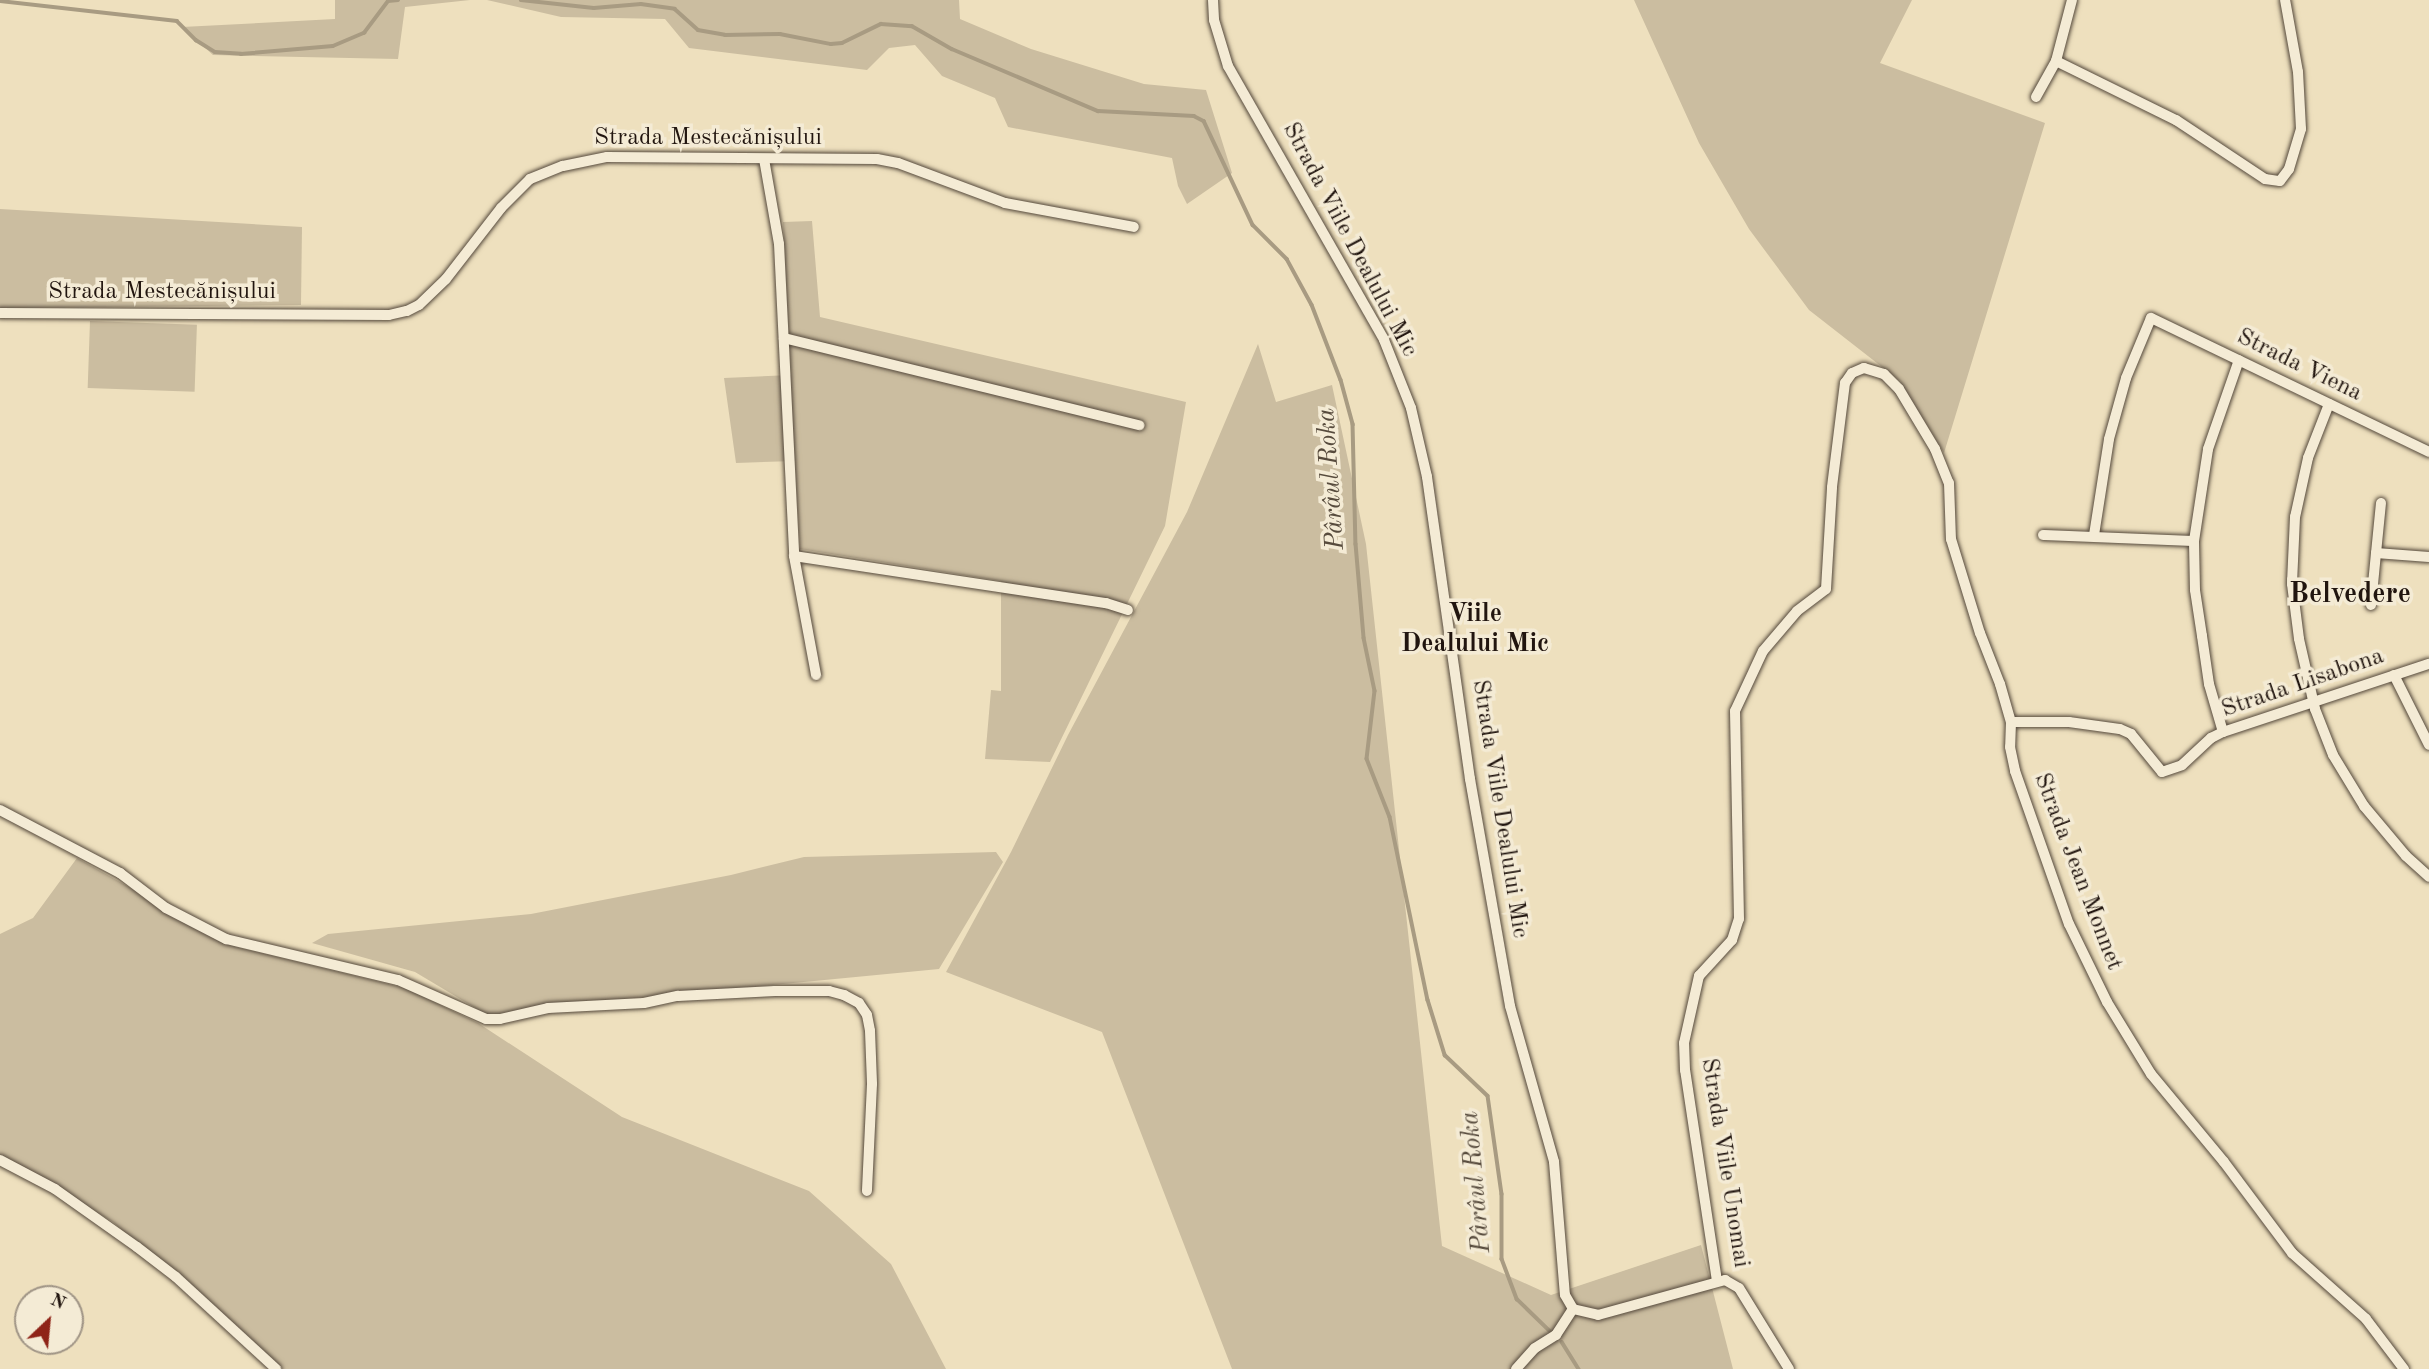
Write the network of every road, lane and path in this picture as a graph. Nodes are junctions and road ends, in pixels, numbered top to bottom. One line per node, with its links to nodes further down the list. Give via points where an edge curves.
1 (1213, 0): 36 (street, Strada Viile Dealului Mic, via 1213,20 1228,66 1384,340 1411,408 1427,477 1508,994 1554,1162 1565,1295)
2 (2072, 0): 4 (street)
3 (2285, 0): 4 (street, via 2298,72 2301,129 2289,169 2280,181 2265,179 2176,120)
4 (2056, 61): 5 (street)
5 (2036, 97)
6 (764, 159): 7 (street, Strada Mestecănișului, via 877,159 1005,203); 8 (street, Strada Mestecănișului, via 607,157 548,171 514,194 446,279 419,305 390,315); 9 (street, via 777,218)
7 (1133, 227)
8 (0, 313)
9 (784, 338): 13 (street); 20 (street)
10 (2239, 360): 12 (street, Strada Viena); 17 (street, Strada Viena, via 2151,318 2126,378 2109,439); 18 (street, via 2208,449)
11 (1864, 368): 28 (street, Strada Jean Monnet, via 1884,374 1899,389 1935,449 1949,483 1951,539); 35 (street, Strada Viile Unomai, via 1852,373 1845,383 1825,589 1797,611 1763,652 1735,710 1740,919 1732,940 1699,976 1685,1043 1685,1070)
12 (2329, 404): 14 (street, Strada Viena); 27 (street, via 2308,458 2295,517 2292,584 2298,639)
13 (1139, 425)
14 (2429, 452)
15 (2381, 503): 19 (street)
16 (2043, 535): 17 (street)
17 (2094, 535): 18 (street)
18 (2194, 541): 29 (street, via 2195,590 2209,684)
19 (2376, 553): 21 (street); 22 (street)
20 (794, 556): 23 (street); 25 (street)
21 (2429, 557)
22 (2371, 605)
23 (1128, 610)
24 (2429, 664): 26 (street, Strada Lisabona)
25 (816, 675)
26 (2393, 675): 27 (street, Strada Lisabona); 30 (street)
27 (2313, 703): 29 (street, Strada Lisabona); 32 (street, via 2333,755 2364,806)
28 (2011, 722): 29 (street, Strada Lisabona, via 2096,723 2120,729 2131,734 2162,772 2182,765); 40 (street, Strada Jean Monnet, via 2015,771 2070,924 2107,1002 2151,1074 2292,1253 2366,1319)
29 (2223, 732)
30 (2429, 745)
31 (0, 810): 34 (street, via 120,873 166,908 226,939 398,980 486,1019 548,1008 644,1003 678,996 775,991 844,995 859,1003 870,1031)
32 (2429, 877)
33 (0, 1160): 37 (street, via 55,1189 137,1247)
34 (867, 1191)
35 (1717, 1281): 36 (street, via 1598,1315); 39 (street, Strada Viile Unomai, via 1739,1288)
36 (1573, 1309): 38 (street, via 1556,1335 1535,1348)
37 (276, 1369)
38 (1516, 1369)
39 (1789, 1369)
40 (2404, 1369)

